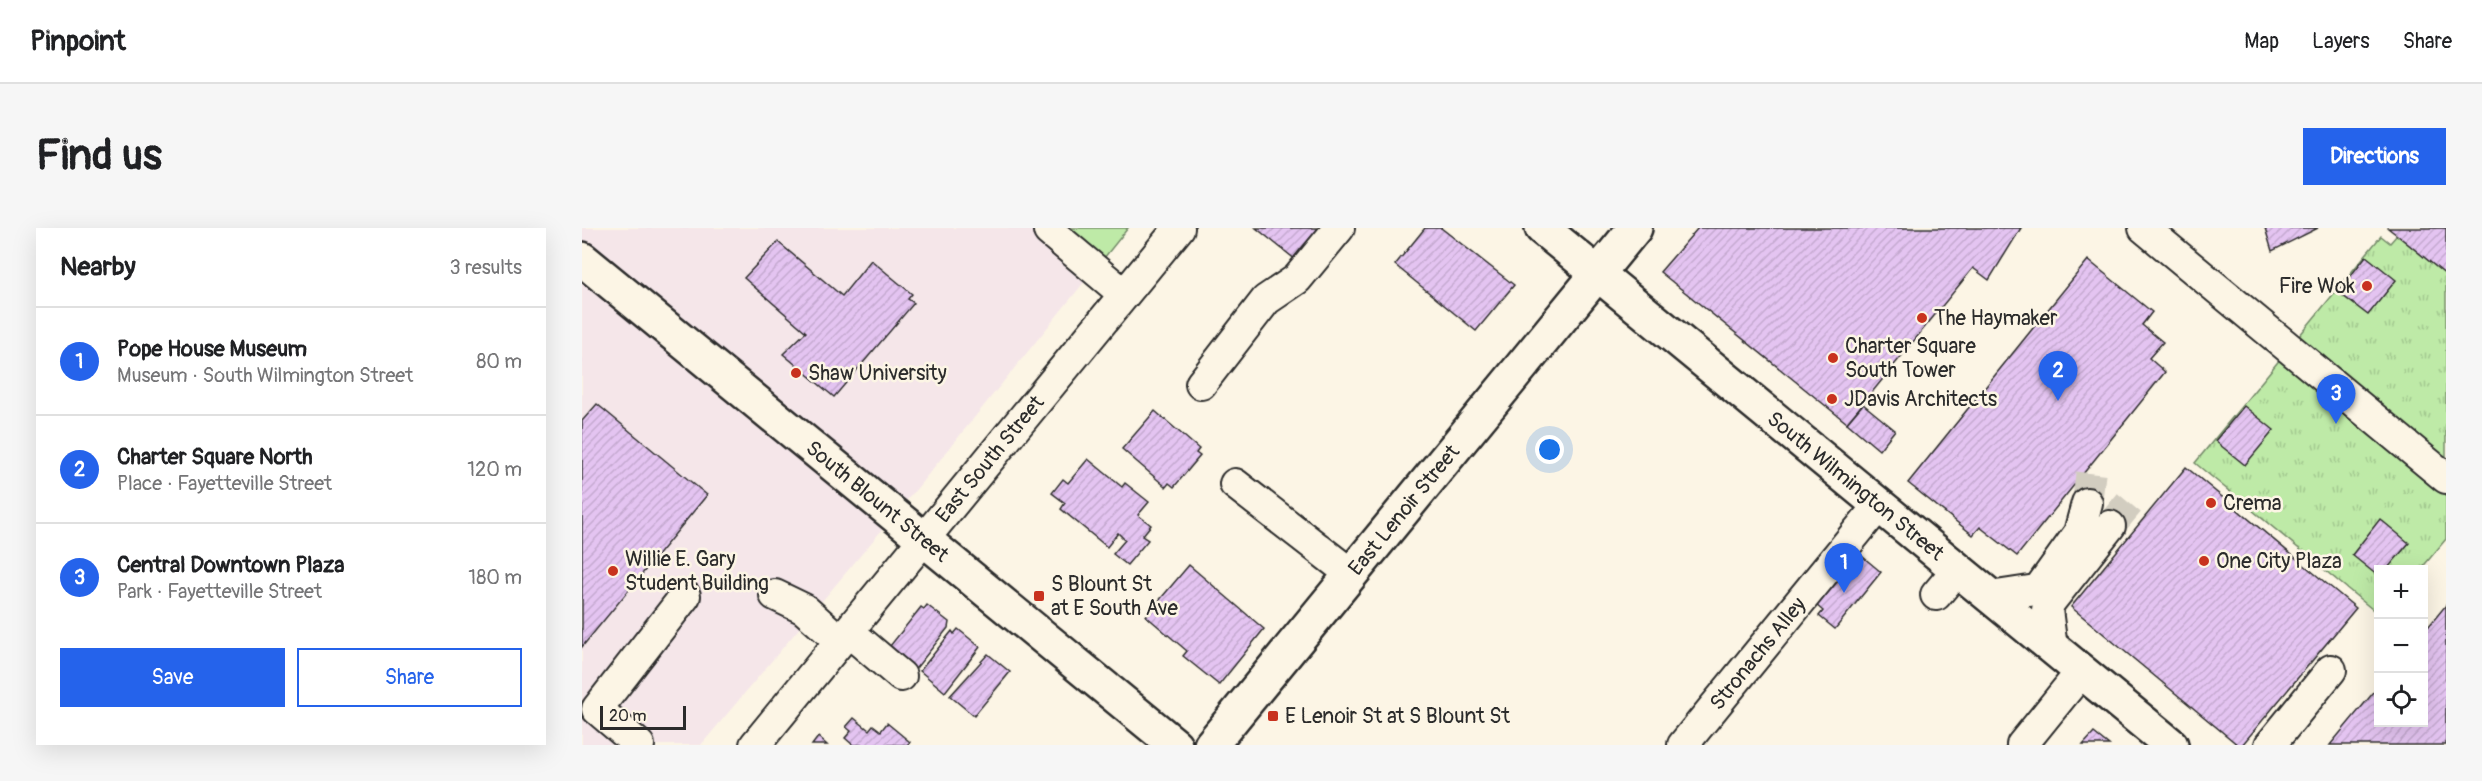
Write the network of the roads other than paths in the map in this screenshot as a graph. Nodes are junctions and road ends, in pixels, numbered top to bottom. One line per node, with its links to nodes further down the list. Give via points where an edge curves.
1 (1179, 228): 9 (street, East South Street)
2 (1339, 228): 10 (street, via 1297,279 1266,300)
3 (1542, 228): 8 (main road, South Wilmington Street)
4 (1635, 228): 8 (main road, East Lenoir Street)
5 (2144, 228): 11 (street)
6 (1049, 231): 9 (street)
7 (582, 259): 16 (main road, South Blount Street)
8 (1597, 273): 14 (main road, South Wilmington Street); 18 (main road, East Lenoir Street)
9 (1124, 294): 16 (street, East South Street)
10 (1207, 388)
11 (2446, 478)
12 (1235, 484): 18 (street)
13 (2087, 503): 22 (street, via 2079,532 2041,586)
14 (1879, 505): 17 (main road, South Wilmington Street); 33 (street, Stronachs Alley)
15 (2110, 526): 24 (street, via 2050,602 2047,610)
16 (924, 539): 23 (street, East South Street); 31 (main road, South Blount Street)
17 (1957, 570): 20 (street); 22 (main road, South Wilmington Street)
18 (1351, 574): 32 (main road, East Lenoir Street)
19 (776, 595): 23 (street)
20 (1936, 595)
21 (685, 596): 28 (street)
22 (1990, 597): 24 (main road, South Wilmington Street)
23 (844, 636): 27 (street); 30 (street, East South Street)
24 (2052, 648): 26 (main road, South Wilmington Street)
25 (2331, 670): 36 (street)
26 (2081, 672): 34 (street); 35 (main road, South Wilmington Street)
27 (901, 676)
28 (590, 710): 29 (street)
29 (639, 745)
30 (755, 745)
31 (1175, 745)
32 (1211, 745)
33 (1683, 745)
34 (2022, 745)
35 (2171, 745)
36 (2271, 745)

